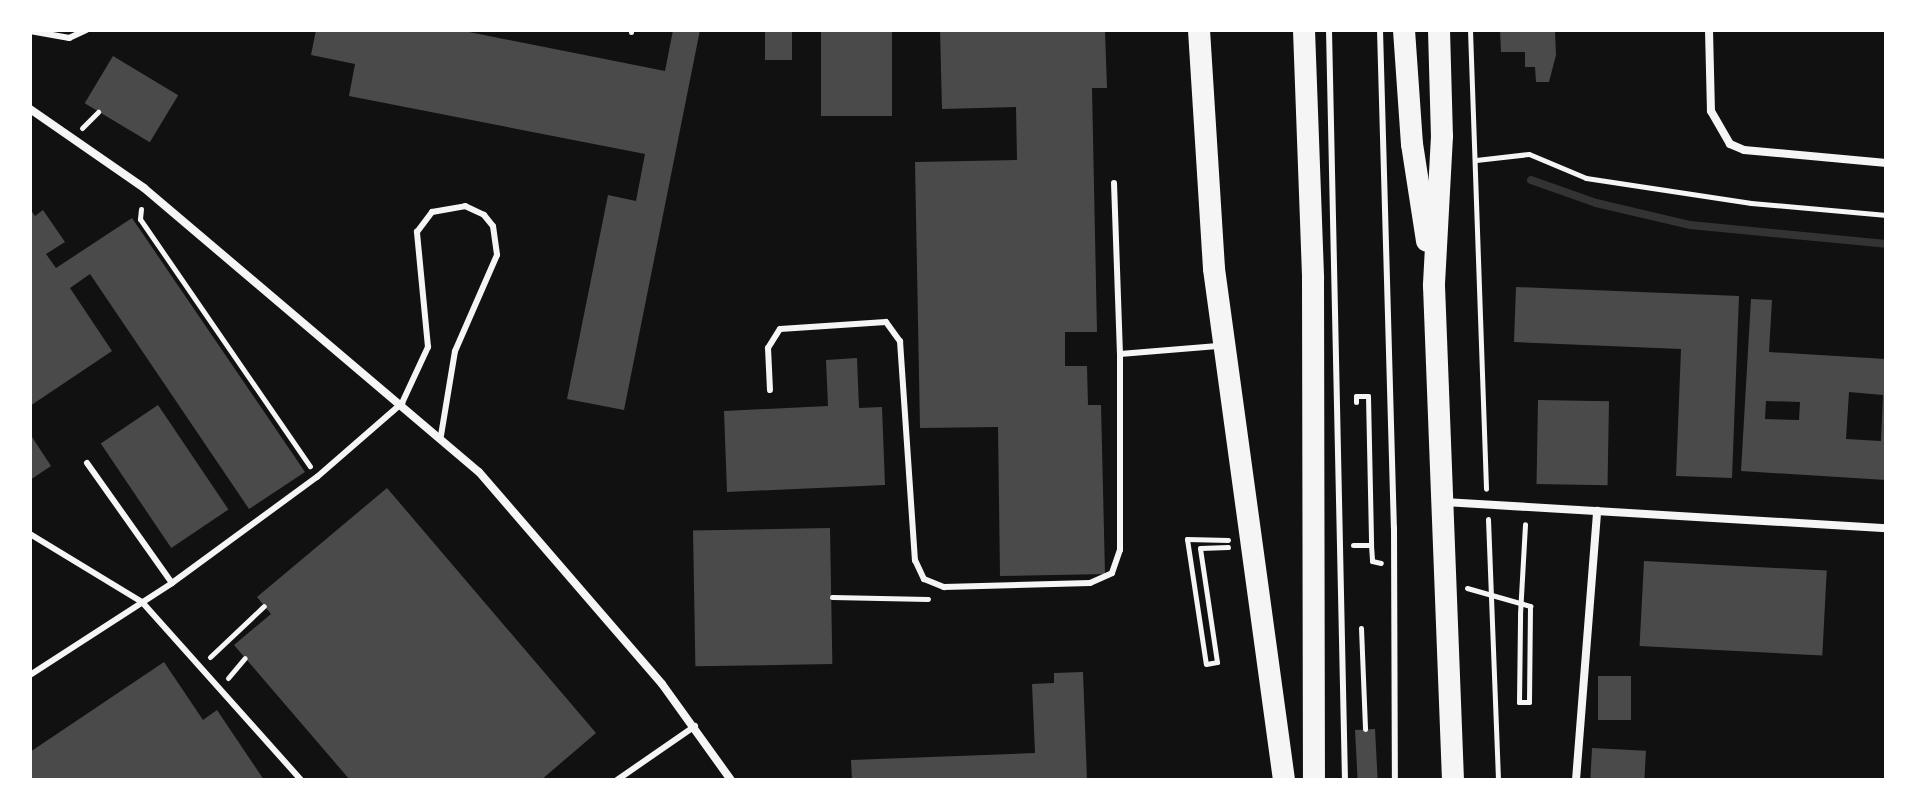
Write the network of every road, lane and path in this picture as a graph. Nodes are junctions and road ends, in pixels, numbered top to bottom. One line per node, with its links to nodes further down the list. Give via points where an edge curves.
1 (86, 30): 10 (lane, via 69,38)
2 (1199, 30): 18 (highway, via 1206,193)
3 (1304, 30): 53 (highway, via 1313,279)
4 (1329, 30): 54 (lane)
5 (1380, 30): 55 (lane, via 1394,512)
6 (1404, 30): 17 (highway, via 1412,144)
7 (1439, 30): 17 (highway, via 1442,136)
8 (1470, 30): 12 (path)
9 (1709, 30): 13 (street, via 1711,111 1721,135 1744,150)
10 (30, 31)
11 (30, 109): 15 (street)
12 (1476, 160): 16 (path, via 1529,154 1586,178 1751,203); 24 (path)
13 (1886, 163)
14 (1114, 183): 19 (lane)
15 (144, 188): 21 (street); 26 (path, via 140,219 312,469)
16 (1886, 215)
17 (1434, 286): 27 (highway)
18 (1226, 346): 19 (lane); 52 (highway)
19 (1120, 354): 20 (lane, via 1120,550 1112,573 1090,583 944,587 924,579 915,560 900,341 886,322 780,329 768,348)
20 (770, 390)
21 (402, 403): 23 (street); 23 (lane, via 428,347 417,232 441,208 476,209 493,226 497,255 455,351); 36 (lane, via 317,477)
22 (1356, 412): 34 (path, via 1356,396 1368,396)
23 (441, 436): 47 (street, via 511,506)
24 (1483, 443)
25 (87, 463): 36 (lane)
26 (299, 478)
27 (1442, 502): 28 (street); 56 (highway)
28 (1526, 507): 29 (street); 41 (path)
29 (1597, 511): 30 (street); 58 (street)
30 (1886, 528)
31 (1359, 532): 35 (path)
32 (30, 534): 39 (lane)
33 (1489, 544): 57 (path)
34 (1371, 545)
35 (1359, 548)
36 (172, 583): 39 (lane)
37 (832, 597): 38 (path)
38 (937, 599)
39 (142, 602): 44 (lane); 45 (lane)
40 (264, 606): 44 (path)
41 (1520, 614)
42 (1361, 623): 48 (path)
43 (245, 658): 46 (path)
44 (200, 666): 46 (lane)
45 (30, 675)
46 (219, 688): 49 (lane)
47 (695, 726): 50 (lane); 51 (street)
48 (1365, 729)
49 (301, 780)
50 (617, 780)
51 (731, 780)
52 (1284, 780)
53 (1314, 780)
54 (1345, 780)
55 (1395, 780)
56 (1453, 780)
57 (1498, 780)
58 (1576, 780)

